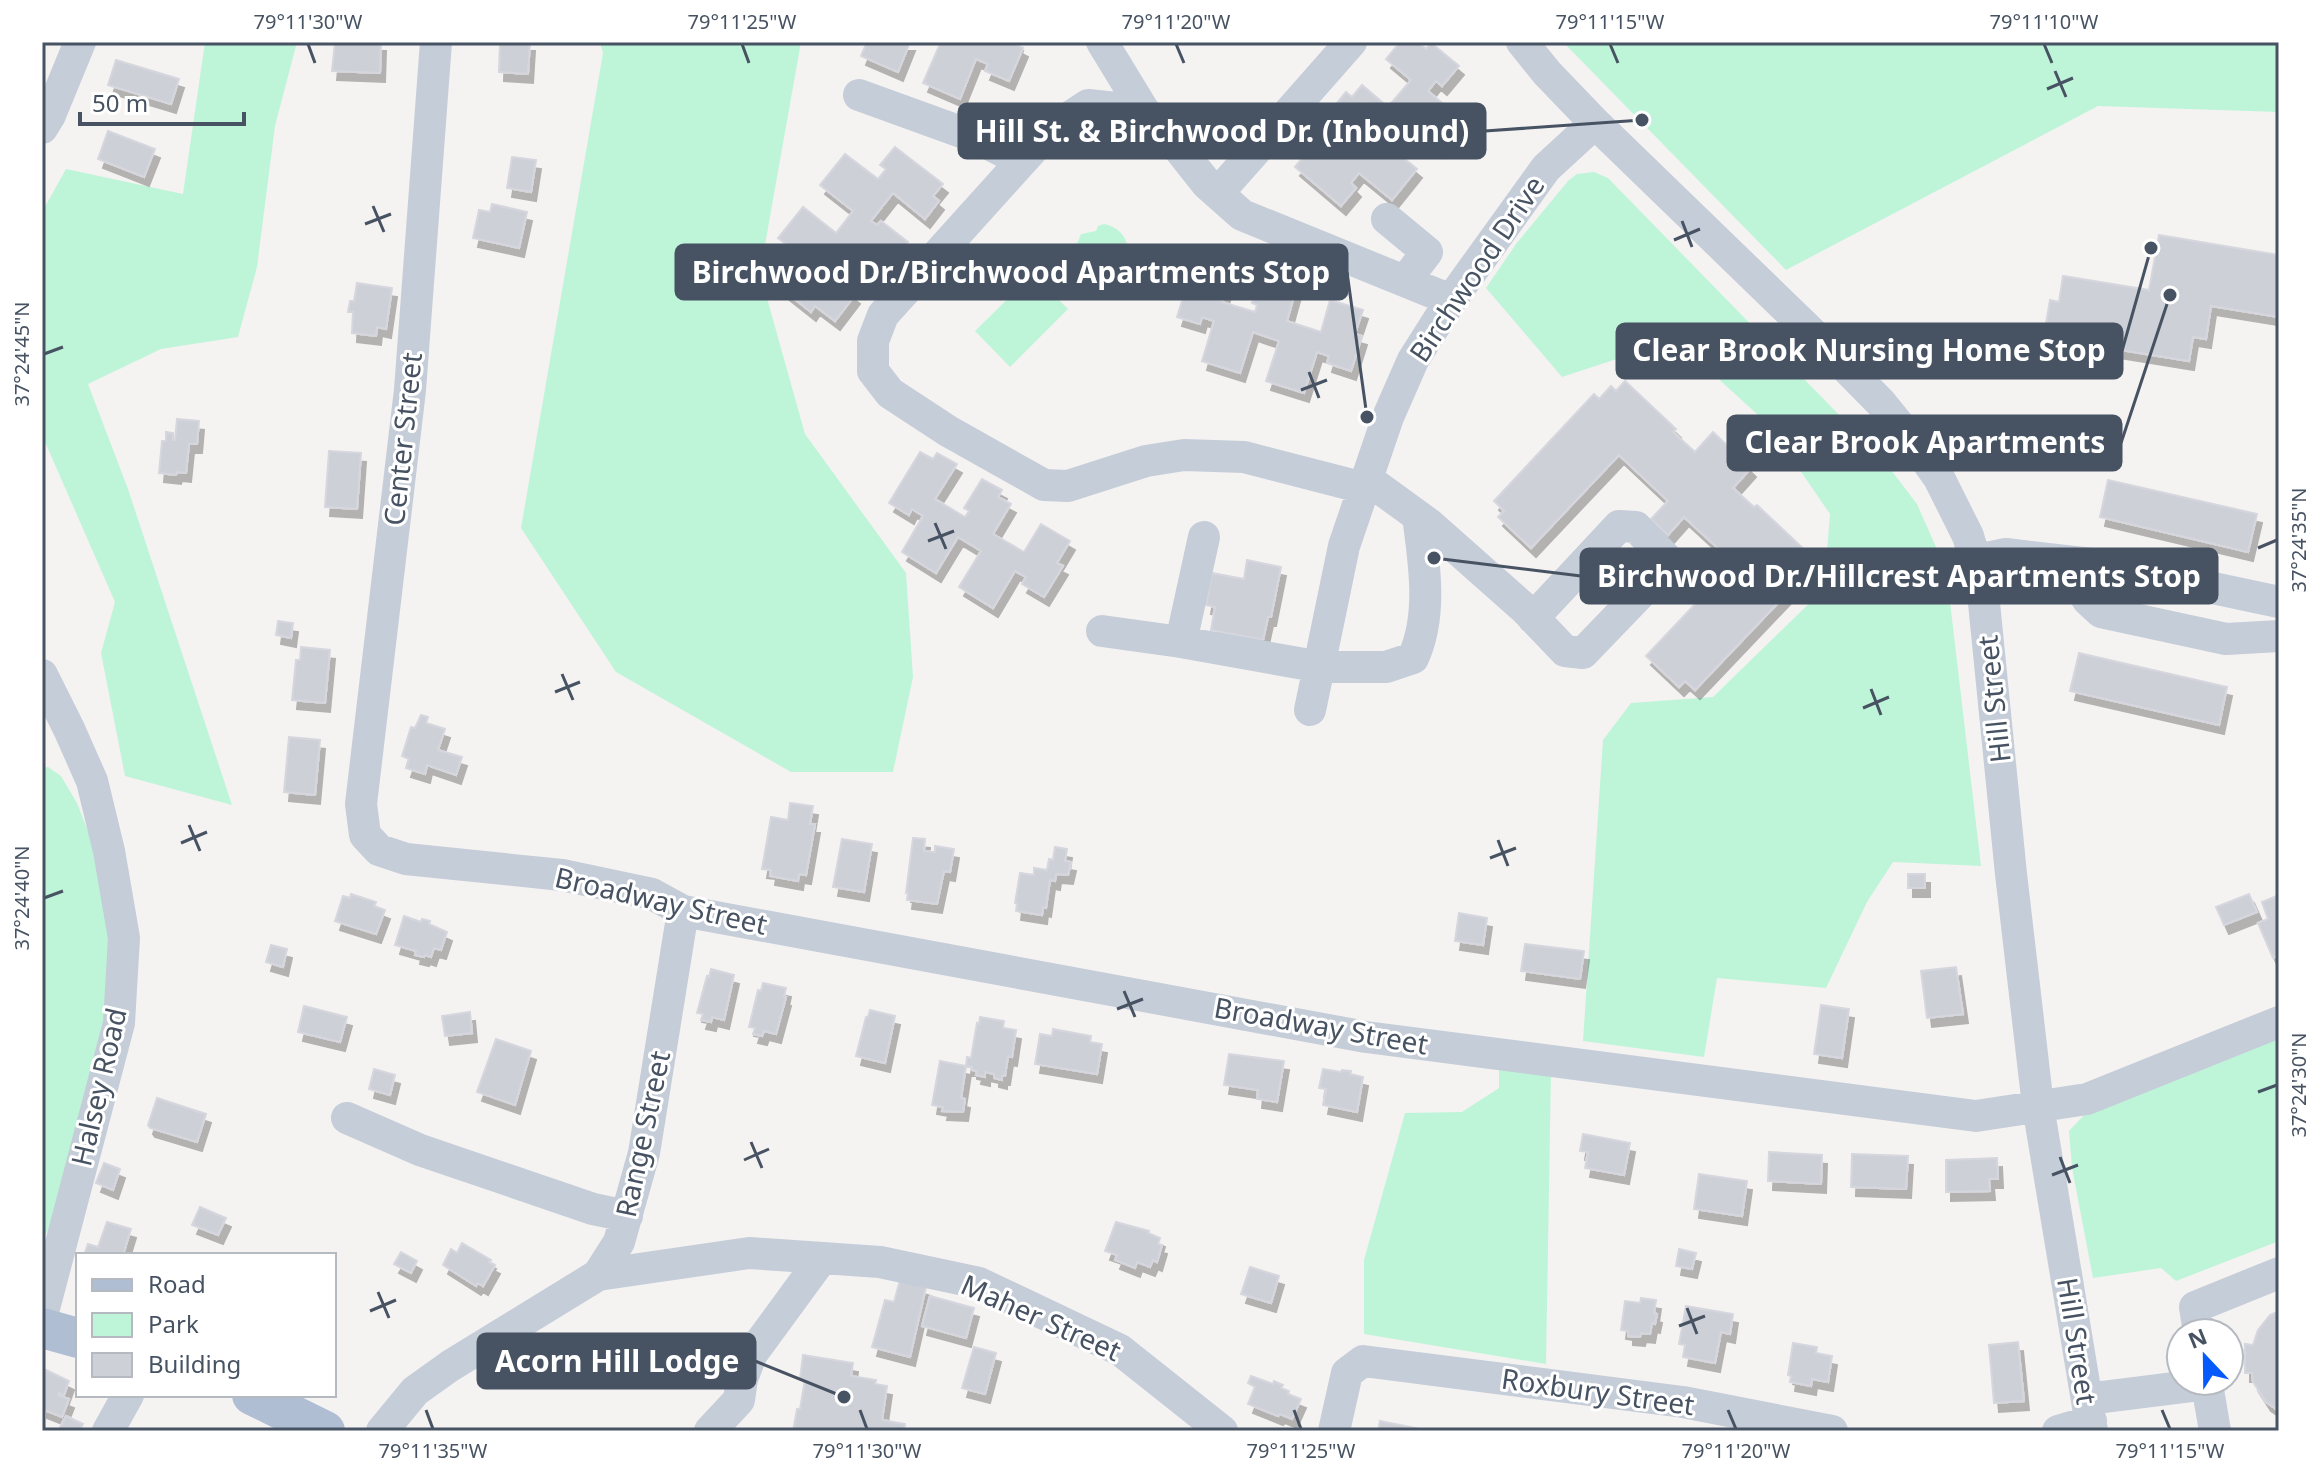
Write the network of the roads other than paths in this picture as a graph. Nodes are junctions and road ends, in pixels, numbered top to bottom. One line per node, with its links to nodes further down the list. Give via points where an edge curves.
1 (80, 42): 9 (street)
2 (436, 42): 28 (street, Center Street, via 410,390 361,804)
3 (1102, 42): 7 (street)
4 (1351, 42): 11 (street)
5 (1522, 42): 8 (street, Hill Street)
6 (859, 95): 10 (street, via 975,137)
7 (1144, 111): 10 (street, via 1088,105 1050,130); 11 (street)
8 (1595, 123): 14 (street, Birchwood Drive, via 1546,168); 18 (street, Hill Street, via 1881,403 1939,478)
9 (42, 128)
10 (1022, 161): 15 (street, via 883,315 873,341 873,371 890,393 1044,485 1068,486 1146,461 1184,455 1244,457)
11 (1218, 193): 13 (street, via 1242,215)
12 (1387, 219): 13 (street, via 1427,252)
13 (1405, 281): 14 (street)
14 (1451, 300): 15 (street, Birchwood Drive, via 1413,360)
15 (1365, 484): 16 (street); 25 (street, Birchwood Drive, via 1344,546)
16 (1418, 516): 21 (street); 25 (street, via 1426,570 1421,640 1413,658 1386,667)
17 (1204, 537): 24 (street)
18 (1977, 560): 19 (street, via 2006,554); 31 (street, Hill Street)
19 (2064, 561): 20 (street); 23 (street, via 2101,612 2226,639)
20 (2279, 602)
21 (1533, 618)
22 (1102, 631): 24 (street)
23 (2279, 636)
24 (1181, 642): 25 (street)
25 (1321, 667): 27 (street, Birchwood Drive)
26 (42, 675): 37 (street, Halsey Road, via 92,781 124,938 119,1023)
27 (1310, 710)
28 (365, 835): 29 (street, Broadway Street, via 379,850 406,859 562,875 652,894)
29 (683, 911): 31 (street, Broadway Street, via 1366,1037 1976,1116); 33 (street, Range Street, via 644,1153)
30 (2279, 1022): 31 (street, Broadway Street, via 2087,1099)
31 (2038, 1106): 45 (street, Hill Street)
32 (347, 1118): 33 (street, via 420,1150)
33 (627, 1216): 36 (street, Range Street, via 619,1242)
34 (822, 1258): 36 (street, Maher Street, via 749,1253); 49 (street, via 751,1355 739,1400); 50 (street, Maher Street, via 880,1262 979,1283 1120,1350)
35 (2279, 1273): 38 (street, via 2195,1307)
36 (598, 1275): 48 (street, Range Street, via 415,1391)
37 (42, 1316)
38 (2197, 1317)
39 (42, 1328): 40 (main road)
40 (76, 1337)
41 (2165, 1395): 45 (street)
42 (127, 1397): 46 (street)
43 (256, 1397): 47 (main road)
44 (2209, 1397): 54 (street)
45 (2090, 1417): 53 (street)
46 (108, 1431)
47 (325, 1431)
48 (382, 1431)
49 (710, 1431)
50 (1222, 1431)
51 (1334, 1431): 52 (street, Roxbury Street, via 1347,1373 1363,1361 1683,1402)
52 (1832, 1431)
53 (2058, 1431)
54 (2215, 1431)

